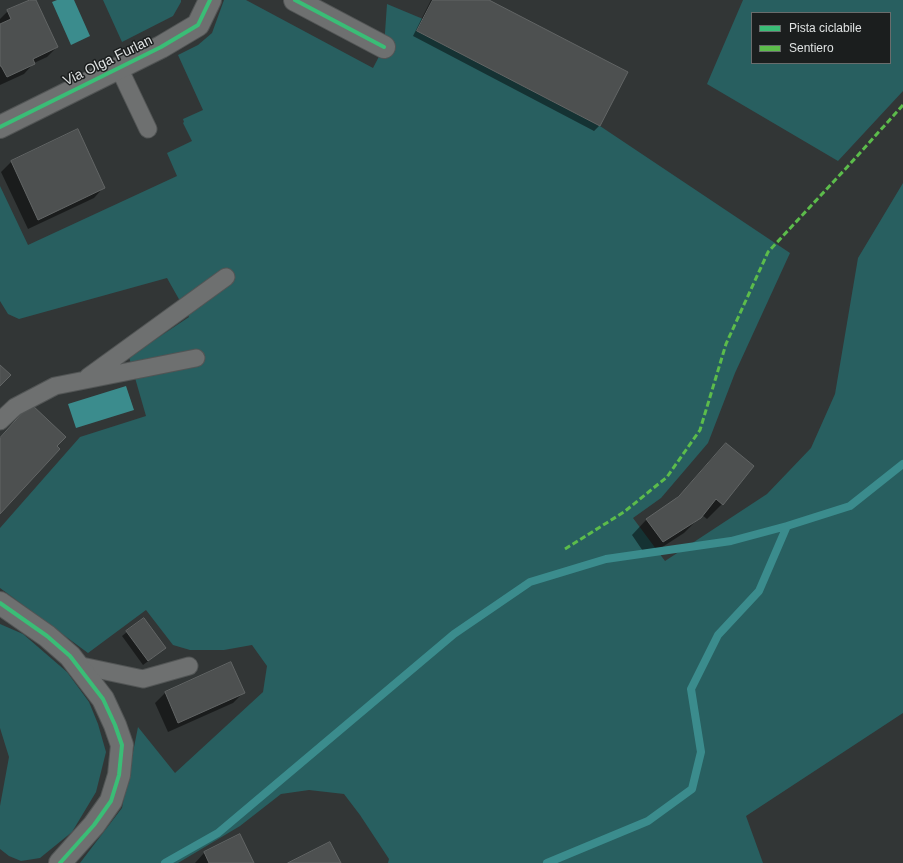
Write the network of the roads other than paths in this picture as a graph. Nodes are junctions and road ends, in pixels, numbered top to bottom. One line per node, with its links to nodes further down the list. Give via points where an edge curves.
1 (210, 0): 4 (street, Via Olga Furlan, via 198,25 161,48)
2 (295, 0): 3 (street)
3 (384, 47)
4 (119, 68): 5 (street, Via Olga Furlan); 6 (lane)
5 (0, 127)
6 (148, 130)
7 (226, 277): 9 (lane)
8 (196, 358): 9 (lane)
9 (83, 381): 10 (lane, via 55,386 15,407)
10 (0, 421)
11 (0, 603): 12 (street, via 48,636)
12 (77, 665): 13 (lane, via 142,679); 14 (street, via 103,700 116,725 122,745 119,775 111,800)
13 (189, 666)
14 (60, 863)

